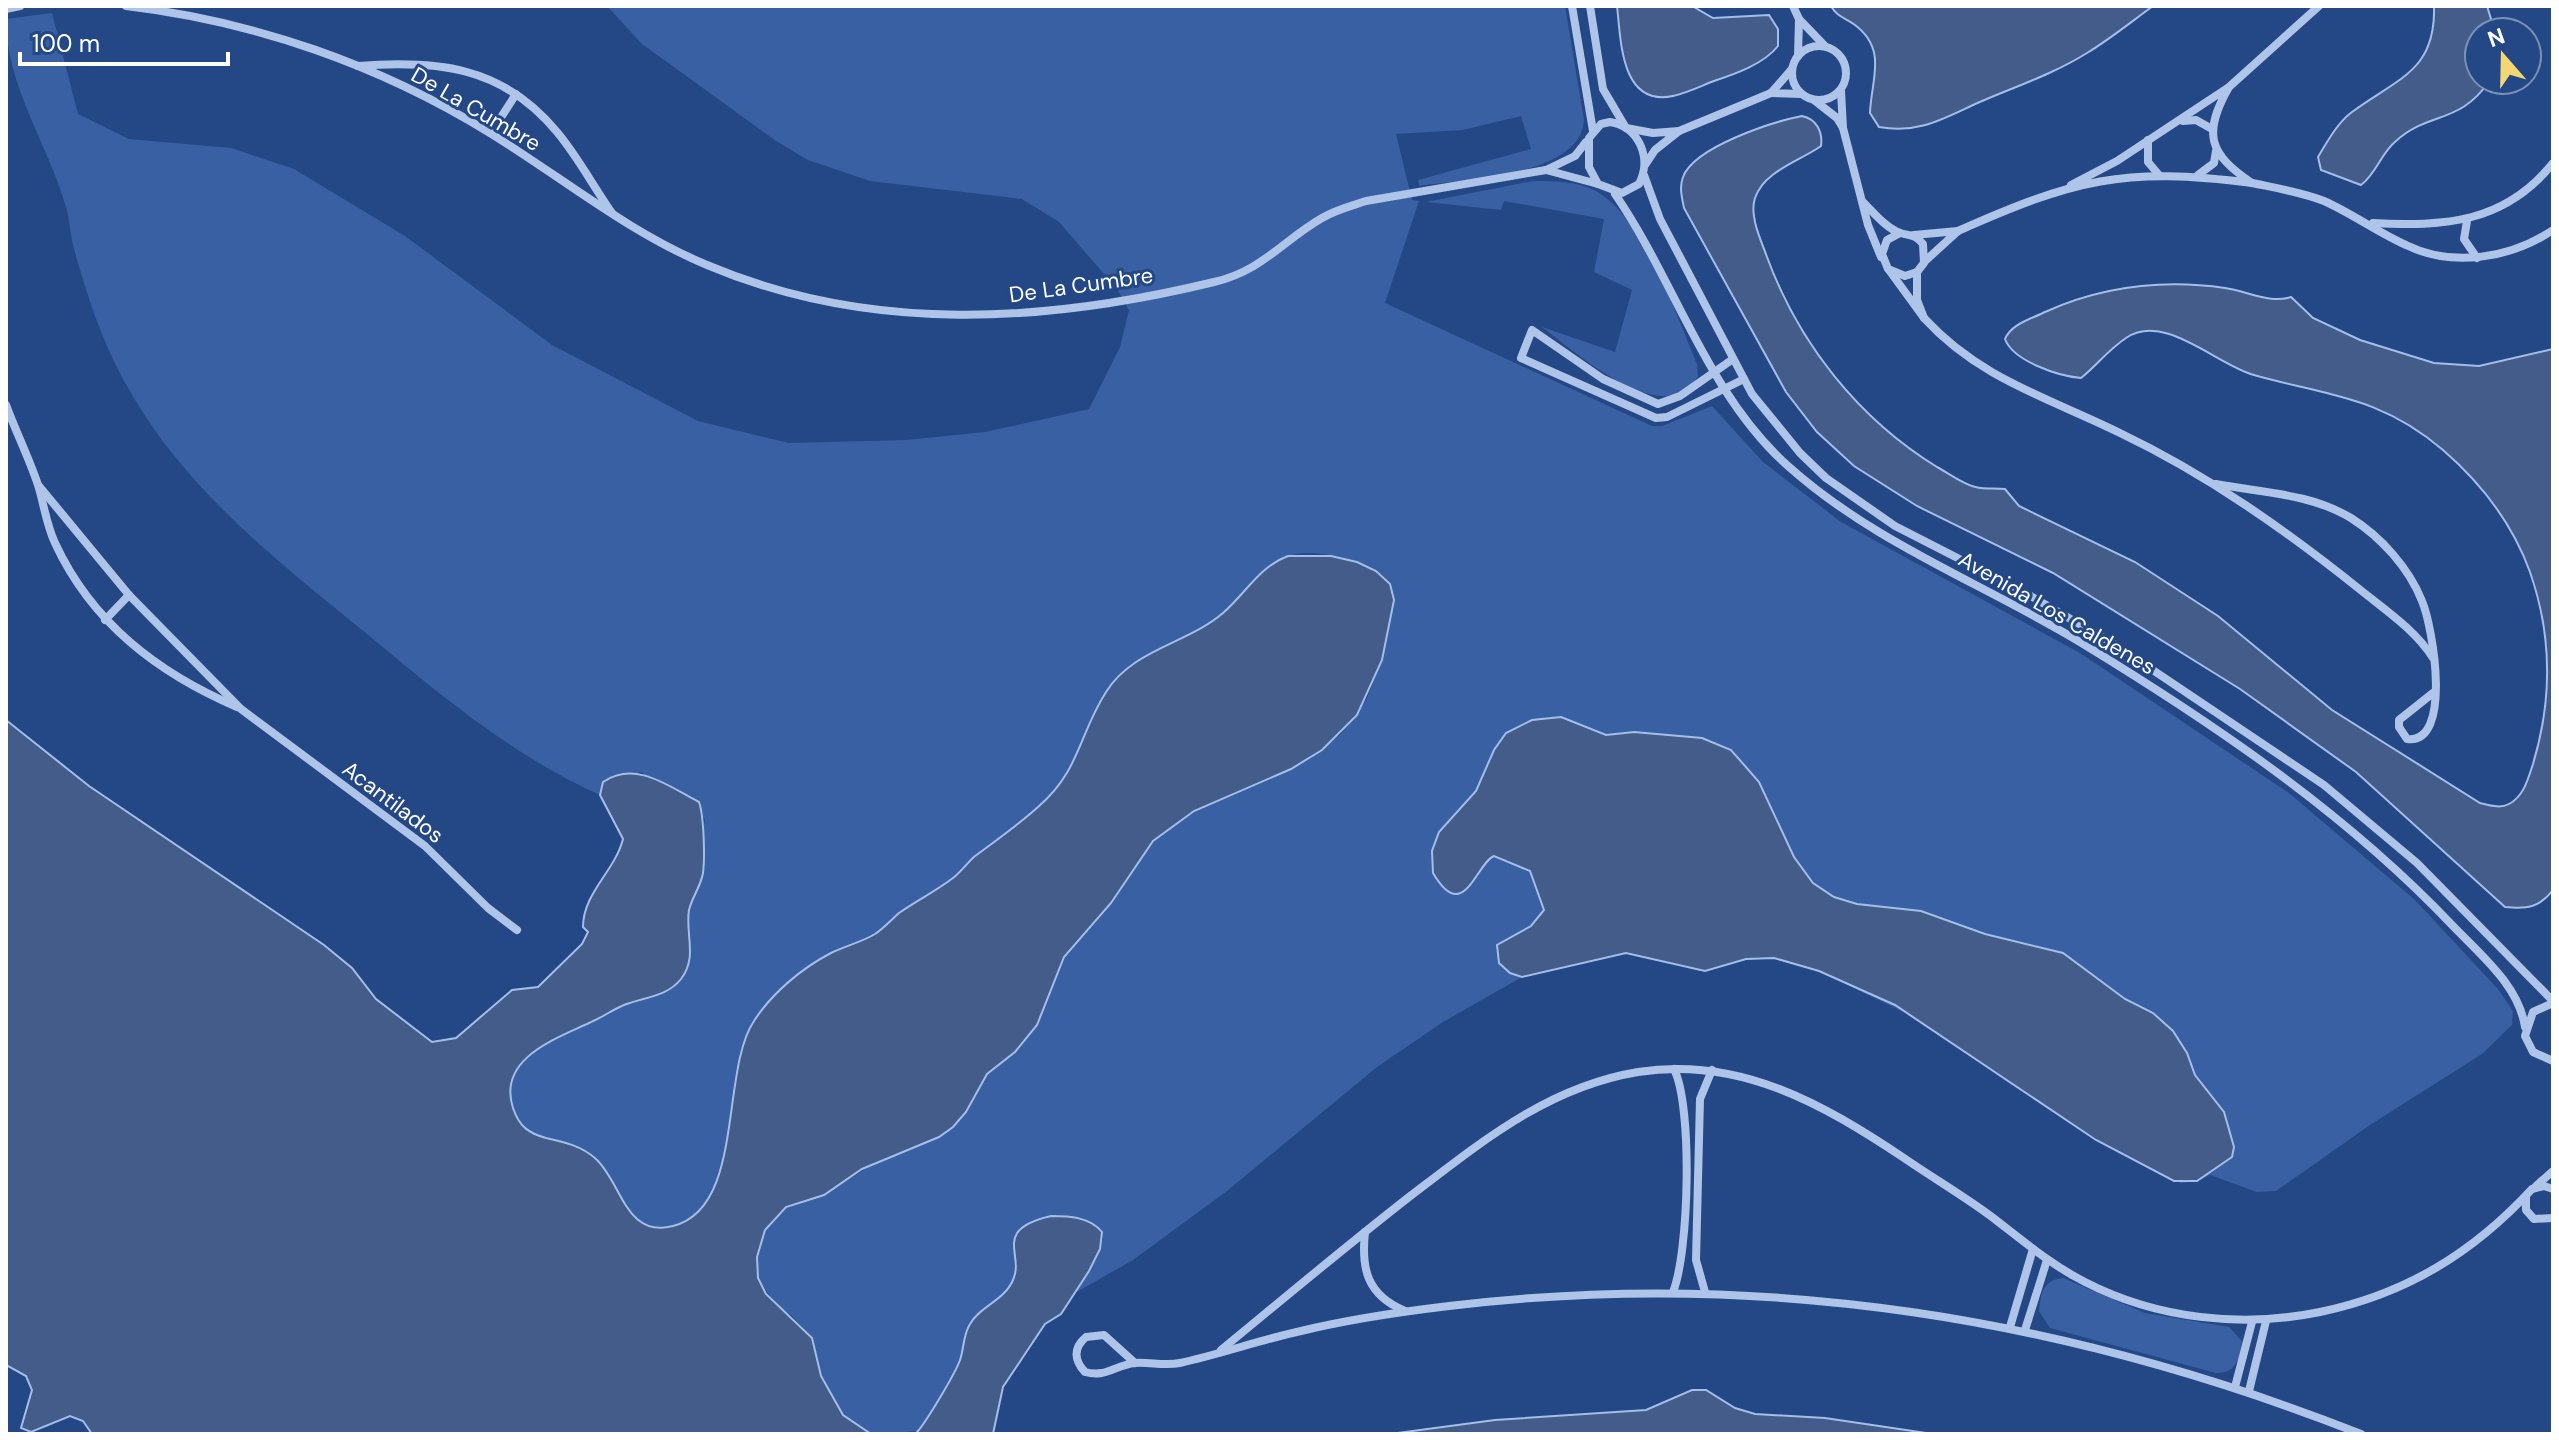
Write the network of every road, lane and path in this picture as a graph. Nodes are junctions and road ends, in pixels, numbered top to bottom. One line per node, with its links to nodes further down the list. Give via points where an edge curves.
1 (20, 6): 7 (street)
2 (126, 6): 11 (street, De La Cumbre, via 266,34)
3 (1572, 6): 25 (street)
4 (1590, 6): 20 (street, via 1603,89)
5 (1793, 6): 8 (street)
6 (2319, 6): 13 (street)
7 (6, 9)
8 (1799, 19): 9 (street); 10 (street)
9 (1825, 46): 10 (street, via 1810,47); 14 (street, via 1845,63)
10 (1798, 56): 12 (street)
11 (356, 66): 16 (street, De La Cumbre, via 412,62 451,67); 24 (street, De La Cumbre)
12 (1792, 68): 15 (street); 17 (street, via 1793,82)
13 (2229, 87): 19 (street); 22 (street)
14 (1841, 90): 18 (street, via 1829,99); 21 (street)
15 (1771, 93): 17 (street); 23 (street)
16 (516, 94): 24 (street); 38 (street, De La Cumbre, via 558,132)
17 (1802, 94): 18 (street)
18 (1814, 100): 21 (street)
19 (2178, 122): 22 (street, via 2196,120); 26 (street)
20 (1626, 128): 23 (street); 25 (street, via 1610,122); 30 (street, via 1640,144)
21 (1843, 128): 37 (street)
22 (2212, 129): 27 (street)
23 (1679, 131): 30 (street, via 1667,138)
24 (491, 133): 38 (street, De La Cumbre)
25 (1591, 134): 29 (street, via 1575,156); 34 (street, via 1589,167)
26 (2148, 140): 31 (street, via 2148,162); 35 (street)
27 (2216, 151): 32 (street, via 2214,163); 33 (street)
28 (2553, 163): 39 (street, via 2514,199)
29 (1546, 170): 34 (street); 38 (street, De La Cumbre, via 1340,209 1257,267 1213,282 1015,315 919,316 822,301 706,265)
30 (1645, 170): 36 (street, via 1631,190); 50 (street, Avenida Los Caldenes, via 1660,219)
31 (2159, 175): 32 (street); 35 (street)
32 (2197, 176): 33 (street)
33 (2252, 183): 40 (street, via 2321,200)
34 (1598, 184): 36 (street)
35 (2071, 185): 42 (street)
36 (1615, 194): 52 (street, Avenida Los Caldenes, via 1639,227)
37 (1863, 202): 43 (street); 47 (street)
38 (615, 217)
39 (2467, 221): 40 (street); 45 (street, via 2464,239)
40 (2370, 223): 45 (street, via 2407,246)
41 (2553, 230): 45 (street, via 2532,242)
42 (1958, 231): 44 (street); 46 (street)
43 (1900, 233): 44 (street); 47 (street, via 1887,240)
44 (1914, 235): 46 (street, via 1923,244)
45 (2477, 258)
46 (1924, 263): 48 (street)
47 (1886, 265): 48 (street, via 1899,275); 49 (street)
48 (1917, 272): 49 (street, via 1917,300)
49 (1924, 318): 57 (street, via 1947,343 2007,383 2121,433)
50 (1733, 359): 52 (street); 54 (street, Avenida Los Caldenes)
51 (1574, 360): 52 (street, via 1658,404 1680,396); 53 (street); 53 (street, via 1532,330 1521,358)
52 (1715, 371): 55 (street, Avenida Los Caldenes)
53 (1564, 378): 55 (street, via 1656,418)
54 (1744, 379): 55 (street); 65 (street, Avenida Los Caldenes, via 1800,453 1863,507 2114,644 2324,785 2417,863)
55 (1725, 389): 66 (street, Avenida Los Caldenes, via 1766,446 1854,519 2080,642 2365,839 2499,976 2523,1010)
56 (6, 405): 58 (street, Acantilados)
57 (2212, 483): 61 (street, via 2321,559 2418,639); 61 (street, via 2319,503 2371,533 2393,555 2421,599)
58 (39, 486): 59 (street, Acantilados); 60 (street, Acantilados, via 56,545)
59 (129, 595): 60 (street); 63 (street, Acantilados)
60 (105, 620): 63 (street, Acantilados, via 165,671)
61 (2433, 658): 62 (street)
62 (2433, 693): 62 (street, via 2399,720 2407,739 2428,734 2436,706)
63 (241, 709): 64 (street, Acantilados, via 425,846)
64 (517, 930)
65 (2553, 1002): 66 (street, via 2533,1012)
66 (2525, 1027): 67 (street, Avenida Los Caldenes, via 2533,1052)
67 (2552, 1062)
68 (1674, 1069): 69 (street); 70 (street); 80 (street, via 1617,1076 1554,1097 1498,1131)
69 (1712, 1070): 71 (street); 81 (street, via 1760,1080 1821,1105)
70 (1685, 1098): 71 (street); 73 (street)
71 (1700, 1099): 74 (street)
72 (2553, 1171): 76 (street)
73 (1684, 1180): 74 (street); 84 (street)
74 (1699, 1181): 82 (street)
75 (2553, 1189): 76 (street)
76 (2530, 1191): 77 (street); 78 (street, via 2526,1210)
77 (2505, 1218): 78 (street); 88 (street, via 2443,1266 2412,1282 2347,1306)
78 (2546, 1220): 79 (street)
79 (2553, 1228)
80 (1365, 1232): 87 (street, via 1367,1281 1384,1300); 92 (street)
81 (2033, 1249): 83 (street); 90 (street)
82 (1696, 1260): 84 (street); 86 (street)
83 (2047, 1260): 89 (street, via 2084,1282 2141,1304); 91 (street)
84 (1683, 1261): 85 (street)
85 (1673, 1292): 86 (street); 87 (street, via 1554,1295)
86 (1705, 1292): 90 (street, via 1832,1300)
87 (1406, 1311): 92 (street)
88 (2266, 1321): 89 (street); 95 (street)
89 (2252, 1322): 94 (street)
90 (2010, 1327): 91 (street)
91 (2025, 1330): 94 (street)
92 (1221, 1350): 93 (street, via 1180,1363)
93 (1135, 1363): 93 (street, via 1104,1335 1086,1337 1076,1350 1079,1366 1095,1375)
94 (2235, 1387): 95 (street)
95 (2249, 1391): 96 (street)
96 (2361, 1434)

